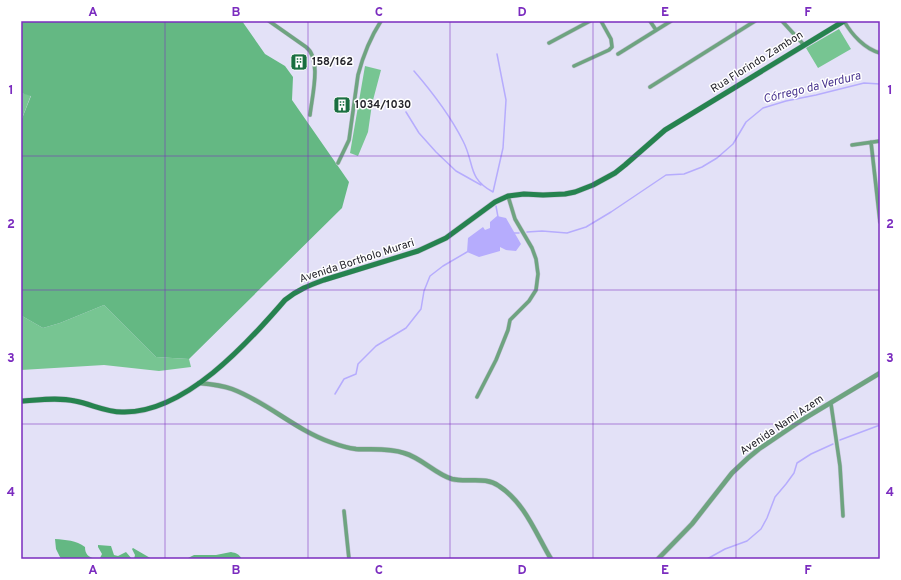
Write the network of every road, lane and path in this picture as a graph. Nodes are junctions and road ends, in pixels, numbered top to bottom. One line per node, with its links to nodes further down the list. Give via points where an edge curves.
1 (269, 21): 17 (street, via 311,50 315,71)
2 (381, 21): 22 (street, via 369,43 358,75 350,140)
3 (590, 21): 11 (street)
4 (600, 21): 15 (street, via 611,39 612,47)
5 (650, 21): 10 (street)
6 (671, 21): 10 (street)
7 (756, 21): 16 (street)
8 (782, 21): 12 (street)
9 (841, 22): 12 (main road, Rua Florindo Zambon); 13 (street, via 861,42)
10 (656, 30): 14 (street)
11 (549, 43)
12 (804, 45): 18 (main road, Rua Florindo Zambon)
13 (879, 52)
14 (618, 54)
15 (574, 66)
16 (650, 87)
17 (310, 115)
18 (680, 121): 23 (main road, Avenida Bortholo Murari, via 656,137 615,173 593,185 565,194)
19 (880, 141): 20 (street)
20 (871, 142): 21 (street); 24 (street)
21 (852, 145)
22 (338, 163)
23 (508, 196): 26 (main road, Avenida Bortholo Murari, via 495,202 446,238 418,251 309,285 292,294 237,353); 27 (street, via 515,219 536,259 536,290 510,320 496,360)
24 (880, 222)
25 (880, 373): 29 (street, Avenida Nami Azem)
26 (199, 383): 28 (main road, Avenida Bortholo Murari, via 161,404 133,412 114,412 75,400); 33 (street, via 220,385 251,397 304,430 330,442 355,449 405,453 446,477 462,481 492,482 508,494 533,524)
27 (477, 397)
28 (21, 400)
29 (831, 404): 31 (street, via 840,466); 34 (street, Avenida Nami Azem, via 759,449 740,465 703,511)
30 (344, 511): 32 (street)
31 (843, 516)
32 (349, 559)
33 (551, 559)
34 (658, 559)

